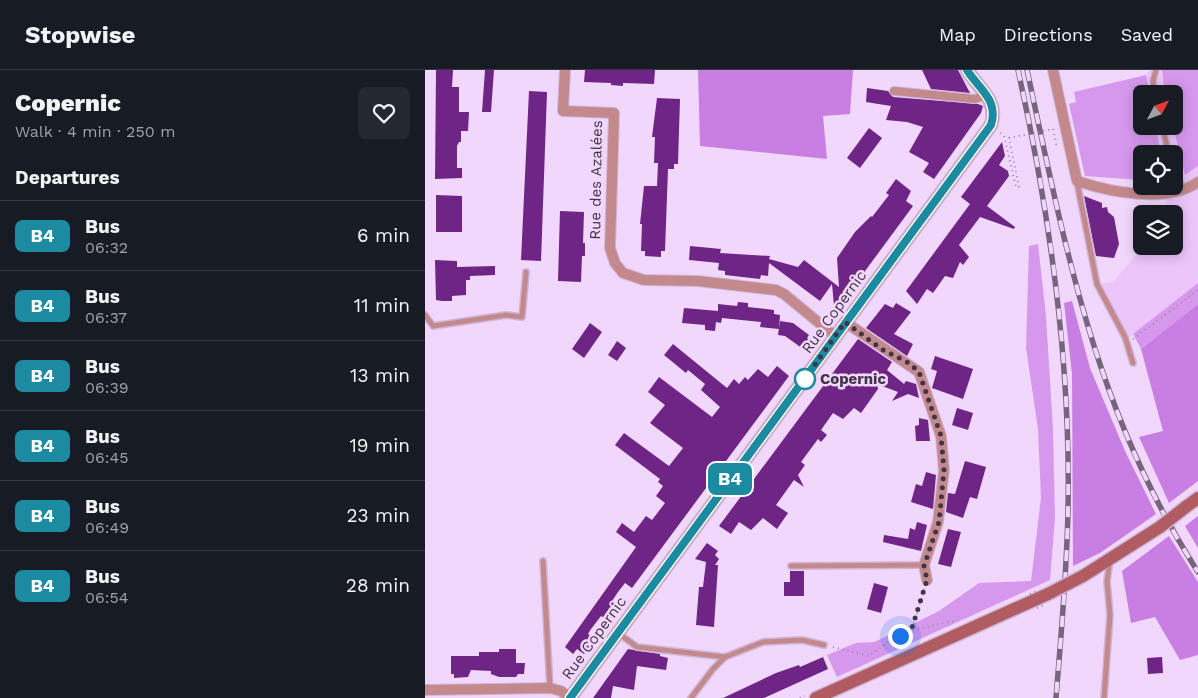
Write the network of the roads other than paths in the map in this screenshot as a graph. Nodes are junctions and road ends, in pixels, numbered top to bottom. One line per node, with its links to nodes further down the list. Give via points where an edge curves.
1 (565, 70): 15 (street, Rue des Azalées, via 563,111 614,113 610,248 615,264 623,272 644,280 684,280 776,290)
2 (967, 70): 7 (street)
3 (1053, 70): 8 (street)
4 (1156, 70): 5 (lane)
5 (1154, 85)
6 (894, 91): 7 (street, via 975,99)
7 (987, 95): 14 (street, Rue Copernic, via 994,112 991,125)
8 (1077, 181): 11 (street); 16 (lane, via 1097,284)
9 (1198, 182): 10 (street)
10 (1183, 188)
11 (1133, 193)
12 (526, 272): 13 (lane, via 522,317 506,315 433,326)
13 (425, 315)
14 (845, 322): 15 (street, Rue Copernic); 21 (street, via 883,350 909,363 919,372 926,388 941,436 944,470 939,522)
15 (835, 336): 23 (street, Rue Copernic)
16 (1133, 363)
17 (1198, 498): 18 (main road, bridge)
18 (1110, 559): 30 (main road, bridge, via 1049,594); 31 (lane)
19 (543, 561): 26 (lane)
20 (791, 566): 21 (lane)
21 (924, 566): 22 (street)
22 (927, 580)
23 (618, 633): 25 (lane, via 637,647); 28 (street, Rue Copernic)
24 (824, 644): 25 (lane, via 802,640 763,642)
25 (725, 657): 29 (lane)
26 (550, 688): 27 (street); 28 (street)
27 (425, 690)
28 (570, 698)
29 (691, 698)
30 (816, 698)
31 (1104, 698)

